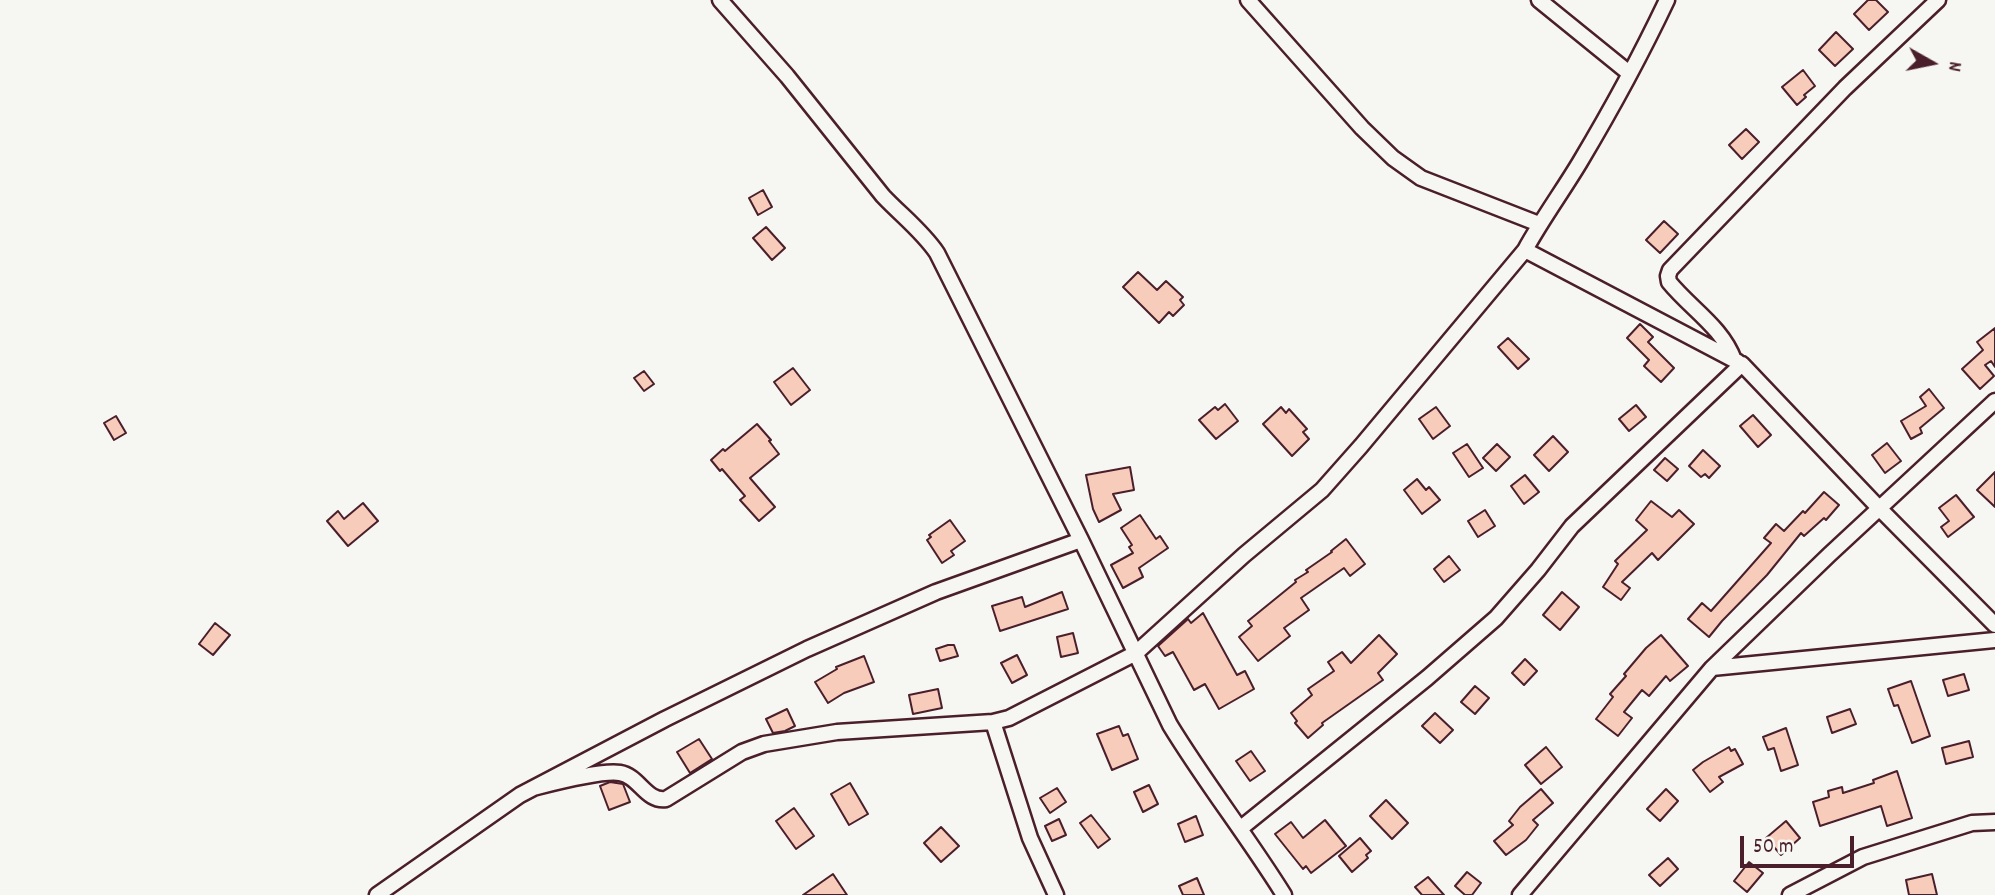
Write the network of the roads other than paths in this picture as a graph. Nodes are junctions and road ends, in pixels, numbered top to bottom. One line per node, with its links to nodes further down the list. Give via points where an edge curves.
1 (720, 0): 12 (street, via 788,76 883,196 937,253)
2 (1248, 0): 7 (street, via 1393,159 1421,178)
3 (1539, 0): 6 (street)
4 (1667, 0): 6 (street)
5 (1938, 0): 9 (street, via 1845,88 1670,270 1670,282 1720,334)
6 (1629, 73): 7 (street)
7 (1539, 225): 8 (street)
8 (1525, 250): 9 (street); 15 (street, via 1322,490)
9 (1738, 362): 11 (street); 20 (street, via 1572,526 1496,618)
10 (1995, 401): 11 (street)
11 (1879, 508): 13 (street); 16 (street)
12 (1081, 540): 15 (street); 18 (street, via 962,581 851,628)
13 (1995, 625)
14 (1995, 640): 16 (street)
15 (1136, 653): 17 (street, via 1018,715); 20 (street, via 1170,725)
16 (1712, 668): 24 (street)
17 (993, 722): 18 (street, via 837,732 764,744 666,799 653,798 619,773); 22 (street, via 1030,838)
18 (533, 788): 21 (street)
19 (1995, 822): 25 (street, via 1972,823 1863,857)
20 (1241, 828): 23 (street)
21 (377, 895)
22 (1056, 895)
23 (1284, 895)
24 (1520, 895)
25 (1790, 895)

